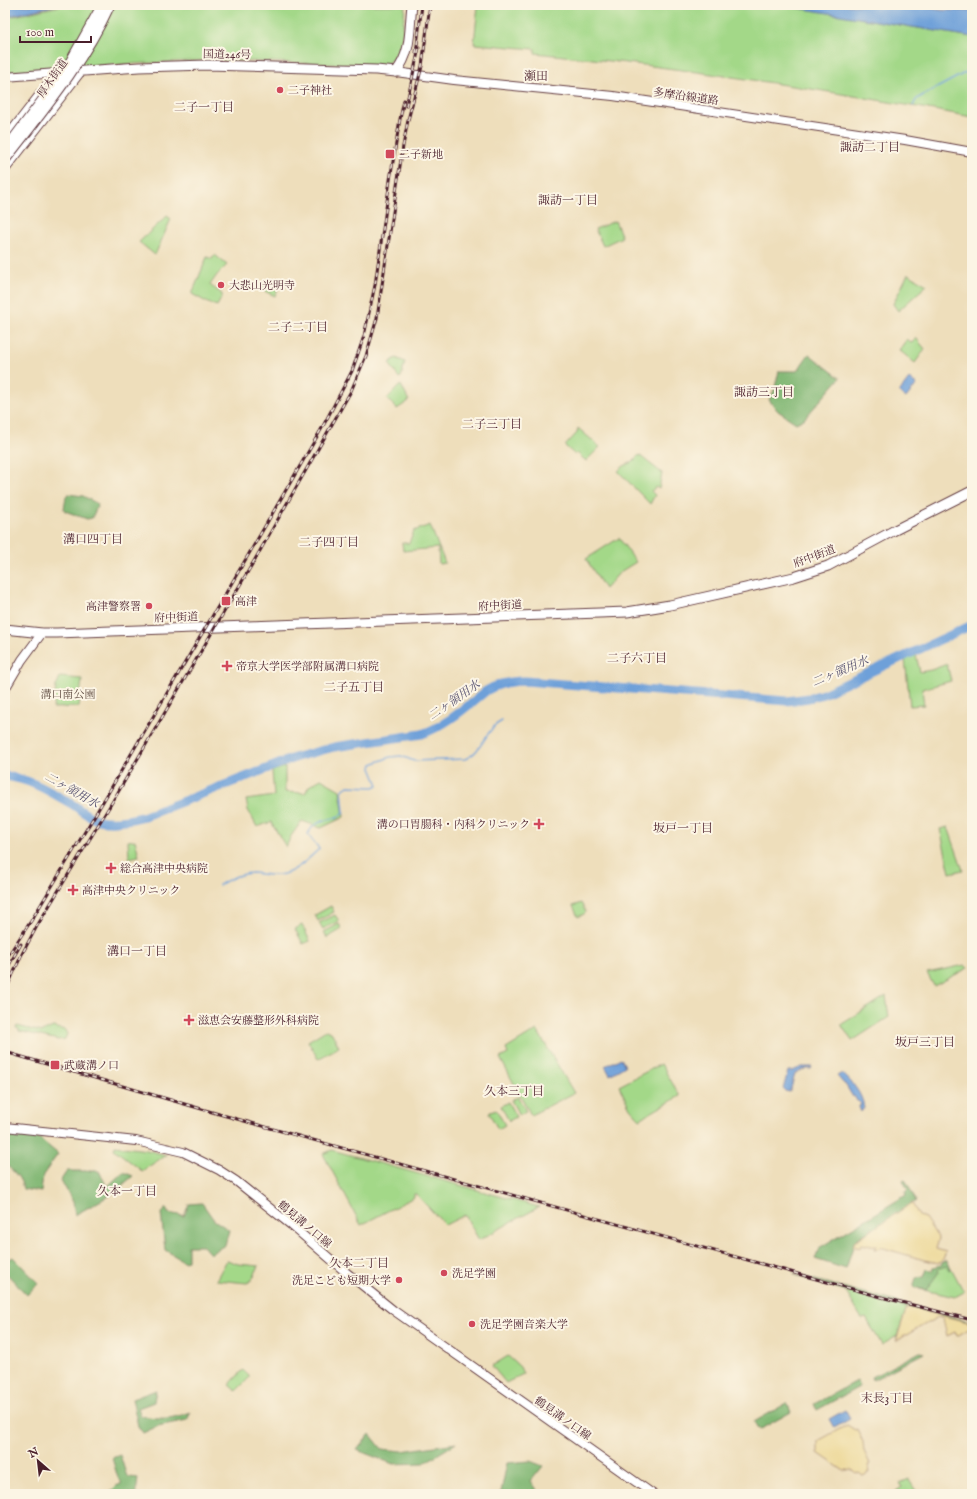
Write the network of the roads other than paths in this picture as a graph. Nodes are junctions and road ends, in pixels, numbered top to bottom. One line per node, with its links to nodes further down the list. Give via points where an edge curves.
1 (102, 5): 10 (highway, 厚木街道, bridge, via 68,66)
2 (110, 5): 12 (highway, 厚木街道, bridge, via 77,63)
3 (412, 5): 4 (highway)
4 (408, 42): 5 (highway); 5 (highway, via 407,52)
5 (400, 67): 6 (highway, 国道246号, via 376,70 208,65); 11 (main road, 多摩沿線道路, via 454,80 613,96)
6 (80, 72): 7 (highway, 国道246号); 13 (highway)
7 (57, 73): 8 (main road); 9 (highway)
8 (5, 77)
9 (5, 140)
10 (5, 150)
11 (972, 152)
12 (5, 160)
13 (5, 169)
14 (972, 491): 16 (highway, 府中街道, via 818,570 642,610 471,619)
15 (5, 629): 16 (highway, 府中街道)
16 (42, 633): 17 (main road)
17 (5, 689)
18 (5, 1127): 19 (main road, 鶴見溝ノ口線, via 136,1141 182,1152 216,1168 291,1225 393,1310)
19 (652, 1494)

